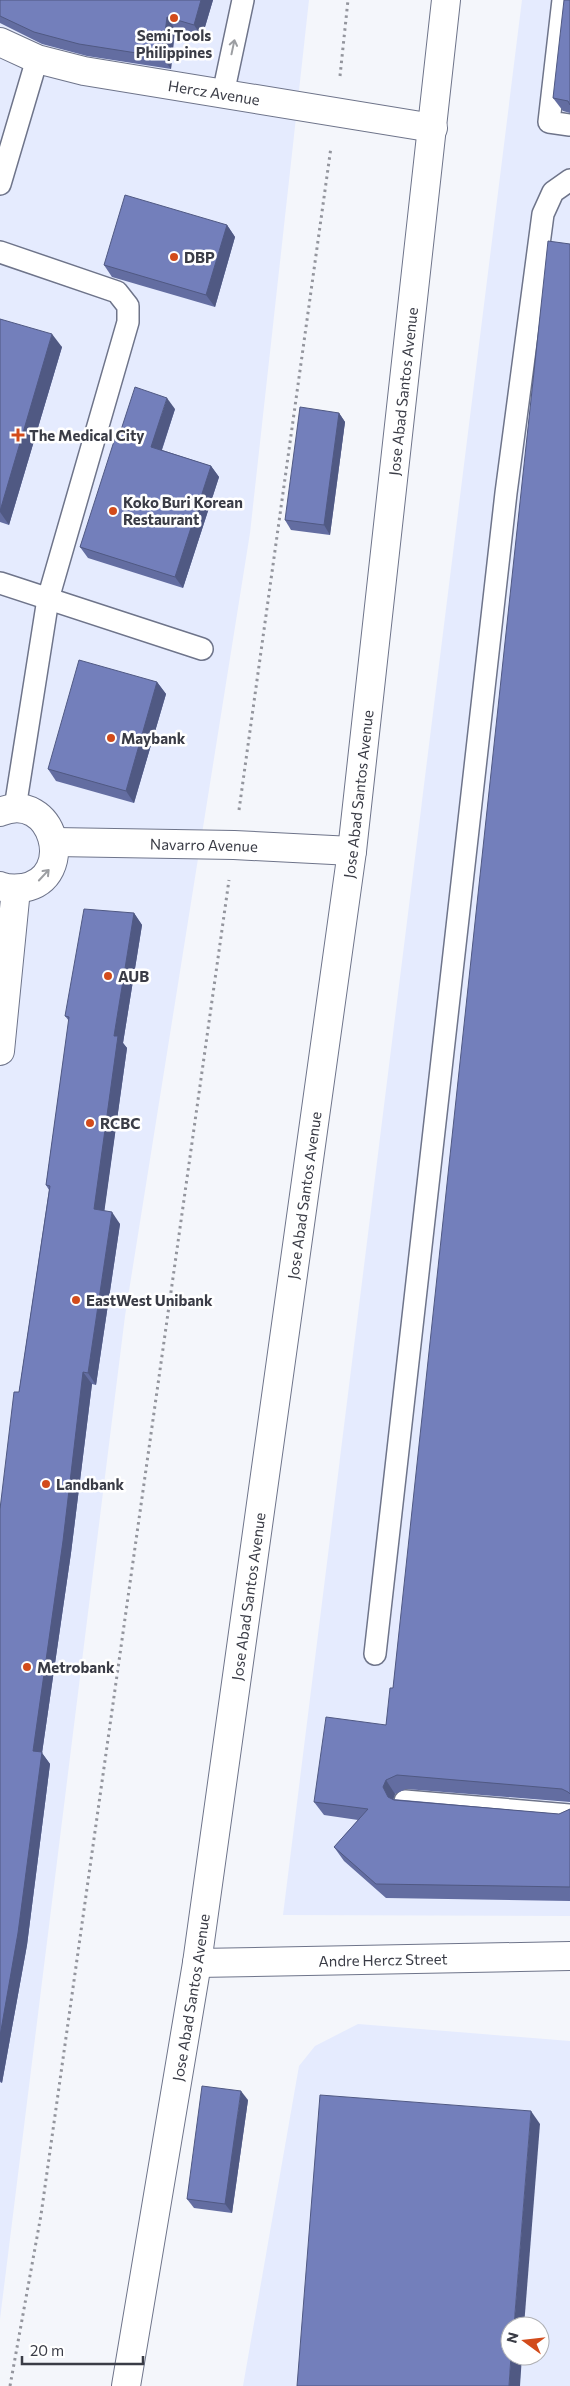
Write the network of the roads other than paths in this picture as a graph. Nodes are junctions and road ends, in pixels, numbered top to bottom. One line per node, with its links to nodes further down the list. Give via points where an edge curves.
1 (243, 0): 6 (lane, one-way to 1)
2 (446, 0): 8 (main road, Jose Abad Santos Avenue)
3 (563, 0): 7 (lane, via 549,122)
4 (0, 42): 5 (main road, Hercz Avenue)
5 (36, 59): 6 (main road, Hercz Avenue, via 84,71); 10 (lane)
6 (222, 94): 8 (main road, Hercz Avenue)
7 (570, 125)
8 (433, 128): 17 (main road, Jose Abad Santos Avenue)
9 (570, 180): 20 (lane, via 552,192 543,214 506,494)
10 (0, 184)
11 (0, 252): 13 (lane, via 117,292 128,306 128,322)
12 (0, 583): 13 (lane)
13 (48, 598): 14 (lane); 15 (lane)
14 (202, 649)
15 (8, 810): 16 (main road, via 29,811 41,818 50,828)
16 (55, 842): 17 (main road, Navarro Avenue); 18 (main road, one-way to 16, via 30,886 41,879 50,868)
17 (352, 851): 24 (main road, Jose Abad Santos Avenue)
18 (8, 887): 19 (main road)
19 (0, 1051)
20 (375, 1654)
21 (405, 1801): 22 (lane)
22 (570, 1815)
23 (570, 1956): 24 (main road, Andre Hercz Street)
24 (198, 1963): 25 (main road, Jose Abad Santos Avenue)
25 (126, 2386)

